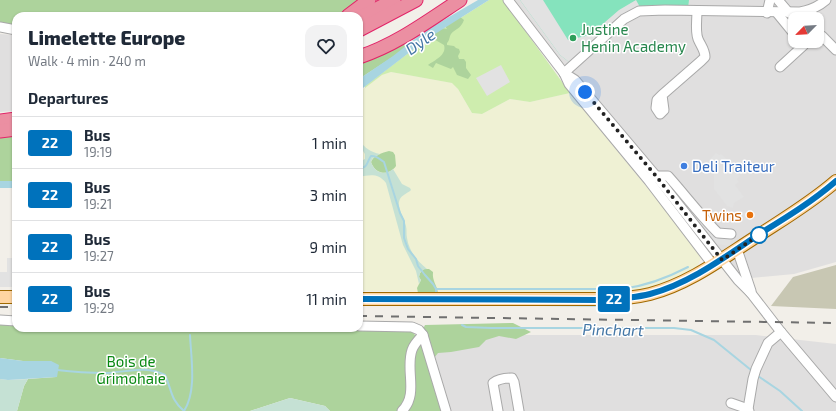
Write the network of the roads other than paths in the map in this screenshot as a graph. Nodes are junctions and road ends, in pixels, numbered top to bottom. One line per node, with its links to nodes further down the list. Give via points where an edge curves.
1 (369, 0): 10 (highway)
2 (394, 0): 15 (highway)
3 (416, 0): 18 (highway)
4 (460, 0): 23 (highway, via 411,32)
5 (508, 0): 25 (street)
6 (770, 0): 11 (street)
7 (778, 0): 14 (street)
8 (826, 0): 12 (street, via 811,10)
9 (697, 11): 11 (street); 25 (street, via 651,10 632,14); 26 (street, via 698,39 706,57)
10 (353, 12)
11 (767, 12): 13 (street)
12 (796, 12)
13 (777, 13): 14 (street); 16 (street)
14 (788, 13)
15 (363, 16)
16 (788, 26)
17 (0, 27): 19 (street)
18 (363, 28)
19 (12, 29)
20 (824, 38): 22 (street)
21 (799, 48): 24 (street)
22 (836, 50)
23 (363, 55)
24 (780, 66)
25 (564, 73): 31 (street, via 574,80)
26 (662, 95)
27 (12, 119): 28 (highway)
28 (0, 120)
29 (12, 130): 30 (highway)
30 (0, 131)
31 (652, 178): 33 (street, via 668,176); 34 (street); 35 (street)
32 (836, 181): 37 (main road)
33 (699, 212): 34 (street); 36 (street, via 718,233)
34 (690, 219): 35 (street); 38 (street)
35 (683, 225): 38 (street)
36 (731, 234)
37 (737, 250): 38 (main road); 39 (street)
38 (720, 261): 39 (street); 42 (main road, via 672,287 625,298)
39 (751, 293): 46 (street)
40 (0, 297): 41 (main road)
41 (12, 297)
42 (363, 299)
43 (0, 320): 44 (street)
44 (12, 321)
45 (363, 326): 47 (street, via 412,327)
46 (781, 332): 48 (street); 50 (street, via 768,343 756,369)
47 (423, 335): 51 (street, via 411,351 411,390 407,405); 52 (street)
48 (836, 397)
49 (732, 404): 50 (street)
50 (749, 410)
51 (402, 411)
52 (446, 411)
53 (498, 411): 54 (street, via 493,383 512,378)
54 (519, 411)

